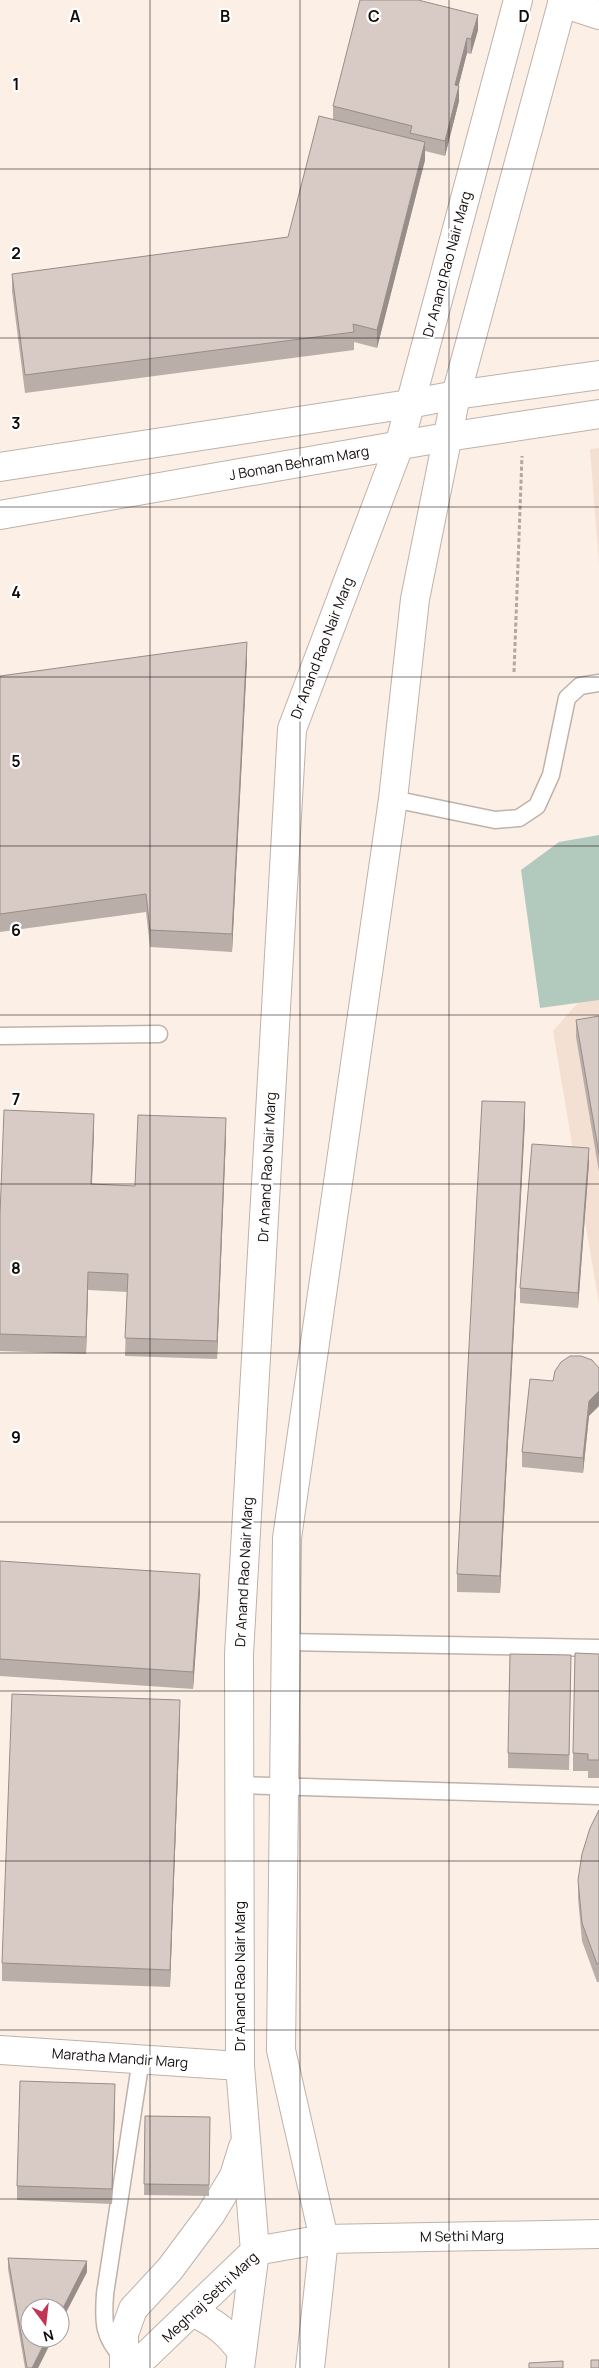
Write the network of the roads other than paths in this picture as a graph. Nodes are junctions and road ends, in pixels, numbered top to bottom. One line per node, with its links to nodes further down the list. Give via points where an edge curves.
1 (518, 0): 6 (main road, Dr Anand Rao Nair Marg)
2 (563, 2): 3 (main road); 5 (main road)
3 (599, 15)
4 (599, 374): 5 (main road)
5 (456, 395): 6 (main road); 8 (main road)
6 (410, 404): 9 (main road, Dr Anand Rao Nair Marg); 10 (main road)
7 (599, 414): 8 (main road, J Boman Behram Marg)
8 (447, 437): 9 (main road, J Boman Behram Marg); 13 (main road, via 416,599)
9 (399, 446): 11 (main road, J Boman Behram Marg); 18 (main road, Dr Anand Rao Nair Marg, via 292,729 239,1654)
10 (0, 467)
11 (0, 515)
12 (599, 683): 13 (lane, via 580,686 568,698 551,775 536,806 519,818 495,820)
13 (393, 799): 16 (main road, via 287,1538)
14 (158, 1034): 15 (lane)
15 (0, 1036)
16 (286, 1642): 17 (lane); 19 (main road)
17 (599, 1648)
18 (240, 1785): 19 (lane); 23 (main road, Dr Anand Rao Nair Marg)
19 (284, 1785): 20 (lane); 26 (main road, via 281,2050)
20 (599, 1796)
21 (0, 2050): 22 (main road, Maratha Mandir Marg)
22 (141, 2059): 23 (main road, Maratha Mandir Marg); 30 (lane, via 103,2324 112,2347)
23 (240, 2066): 24 (main road, Dr Anand Rao Nair Marg)
24 (246, 2139): 27 (main road, Dr Anand Rao Nair Marg); 30 (main road, via 234,2176 211,2214 170,2269 133,2309 124,2334)
25 (599, 2234): 26 (main road, M Sethi Marg)
26 (324, 2239): 27 (main road, Meghraj Sethi Marg); 31 (main road)
27 (255, 2252): 28 (main road, Meghraj Sethi Marg); 29 (main road, Dr Anand Rao Nair Marg)
28 (192, 2312): 29 (main road, via 211,2320 234,2340); 30 (main road, Meghraj Sethi Marg)
29 (241, 2361)
30 (127, 2365)
31 (310, 2368)

